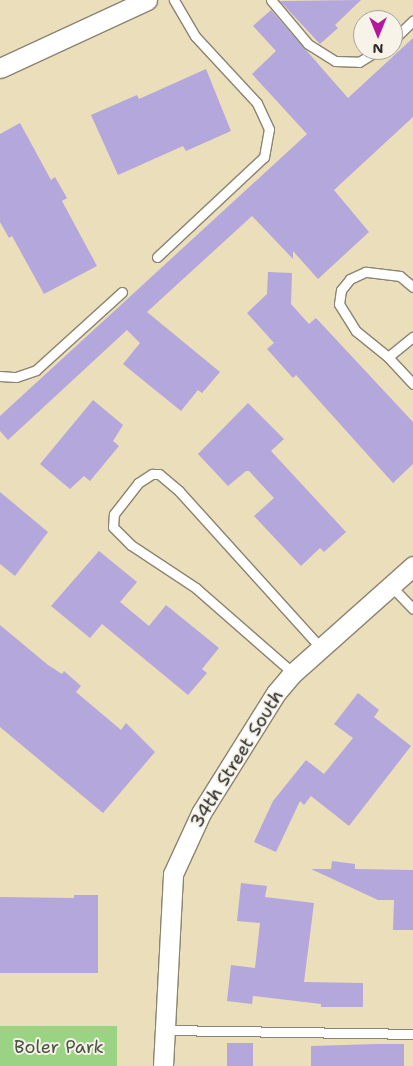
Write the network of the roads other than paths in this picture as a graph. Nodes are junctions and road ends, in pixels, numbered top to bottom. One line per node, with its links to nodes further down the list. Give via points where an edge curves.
1 (148, 0): 7 (street)
2 (174, 0): 8 (lane, via 195,36 257,103 269,129 264,157)
3 (271, 0): 6 (lane, via 308,44 334,62)
4 (413, 21): 5 (lane)
5 (403, 30)
6 (362, 60)
7 (0, 68)
8 (157, 257)
9 (413, 287): 12 (lane, via 400,276 365,272 350,278 341,290 339,304 343,313 356,330)
10 (122, 292): 13 (lane, via 36,370 16,377)
11 (413, 337): 12 (lane)
12 (388, 358): 14 (lane)
13 (0, 376)
14 (413, 384)
15 (413, 566): 16 (street, 34th Street South)
16 (392, 587): 17 (lane); 18 (street, 34th Street South)
17 (413, 609)
18 (320, 647): 19 (street, 34th Street South); 19 (lane, via 179,491 159,474 152,474 138,483 114,514 113,527 131,545 196,588)
19 (293, 673): 20 (street, 34th Street South, via 276,693 201,813 173,874)
20 (164, 1030): 21 (lane); 22 (street, 34th Street South)
21 (413, 1034)
22 (163, 1066)

